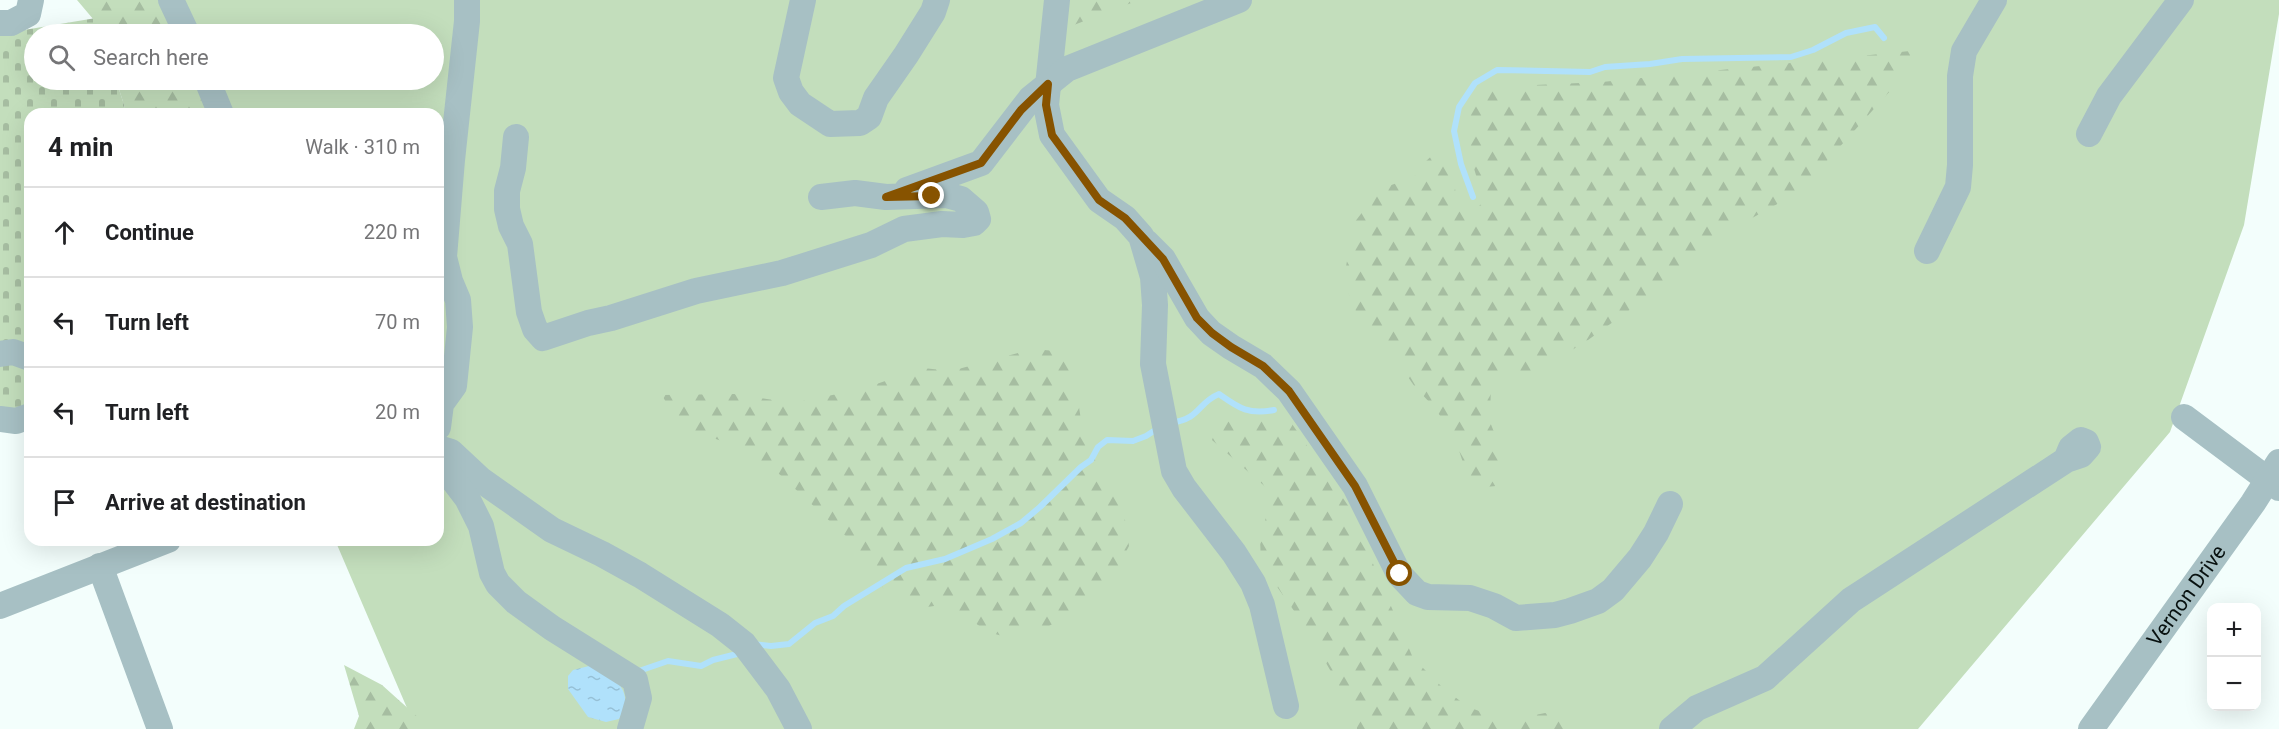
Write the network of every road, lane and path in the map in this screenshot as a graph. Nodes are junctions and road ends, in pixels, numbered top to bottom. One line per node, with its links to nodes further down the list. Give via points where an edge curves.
1 (31, 0): 10 (street, via 28,14 12,23)
2 (171, 0): 11 (street)
3 (467, 0): 22 (street)
4 (803, 0): 5 (street, via 786,78 800,104 830,124 860,123 869,117 876,98)
5 (937, 0)
6 (1057, 0): 12 (street)
7 (1239, 0): 12 (street, via 1067,69)
8 (1994, 0): 20 (street, via 1964,51 1958,187)
9 (2181, 0): 15 (street, via 2109,96)
10 (0, 23)
11 (182, 24)
12 (1048, 84): 18 (street, via 1021,110 981,163); 19 (street, via 1046,105 1052,135 1099,200 1125,218)
13 (211, 90): 14 (street)
14 (219, 108)
15 (2089, 134)
16 (516, 137): 18 (street, via 507,209 520,244 529,312 543,338 696,291 782,273 871,245 904,229 963,225 978,219 976,212 961,199 946,195)
17 (821, 197): 18 (street, via 855,193)
18 (886, 197)
19 (1141, 236): 33 (street, via 1163,259 1197,318 1231,347 1263,366 1289,391 1355,486 1400,574 1417,593 1470,598 1516,618 1570,611 1598,601 1613,590 1640,558); 37 (street, via 1153,278 1153,364 1174,471 1252,583 1262,605)
20 (1927, 251)
21 (444, 257): 25 (street, via 458,300 460,327 454,386)
22 (444, 257)
23 (0, 354): 24 (street, via 13,352)
24 (24, 356)
25 (444, 400)
26 (2184, 417): 32 (street)
27 (24, 418): 28 (street)
28 (0, 419)
29 (444, 450): 40 (street, via 552,530 640,574 720,626 748,649 778,689)
30 (2066, 460): 41 (street, via 1851,600 1766,678 1697,708)
31 (444, 468): 39 (street, via 467,498 481,526 498,584 552,628 635,681 639,698)
32 (2275, 477): 42 (street, Vernon Drive)
33 (1670, 504)
34 (152, 546): 35 (street)
35 (100, 566): 36 (street); 38 (street)
36 (0, 606)
37 (1286, 706)
38 (160, 729)
39 (630, 729)
40 (799, 729)
41 (1672, 729)
42 (2091, 729)

